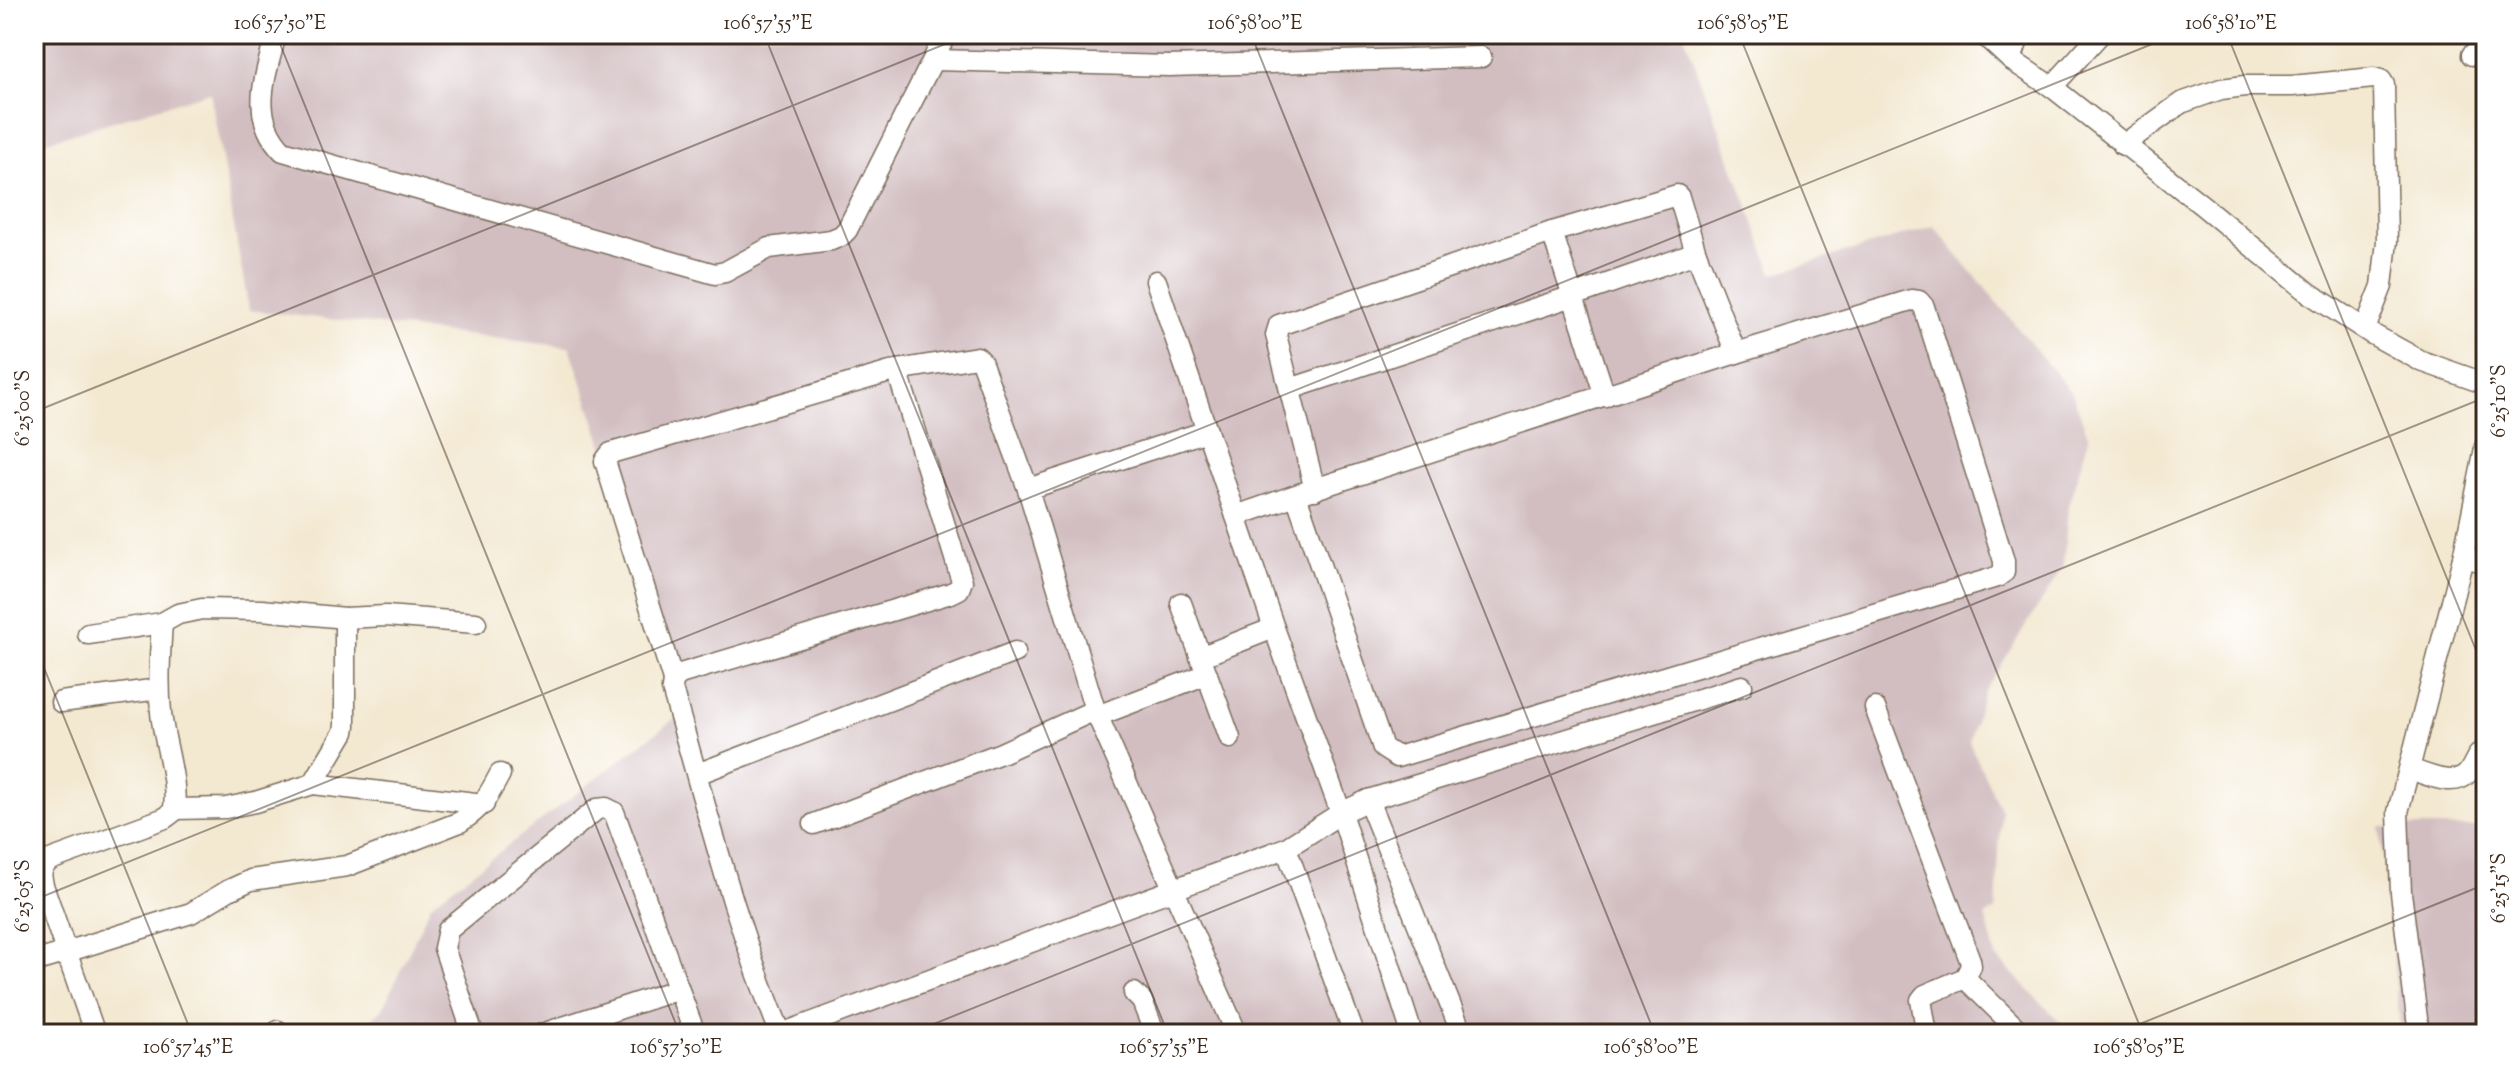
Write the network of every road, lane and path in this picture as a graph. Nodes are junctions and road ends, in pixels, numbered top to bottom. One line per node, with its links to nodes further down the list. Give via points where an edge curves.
1 (276, 34): 7 (street, via 261,114 283,151 715,274 769,248 841,236)
2 (946, 34): 7 (street)
3 (1983, 34): 8 (street)
4 (2020, 34): 8 (street)
5 (2100, 34): 9 (street)
6 (1481, 57): 7 (street, via 1169,66)
7 (934, 60)
8 (2011, 60): 9 (street)
9 (2052, 87): 10 (street)
10 (2123, 145): 15 (street, via 2309,293); 15 (street, via 2181,103 2221,89 2381,80 2387,241 2382,286)
11 (1552, 232): 12 (street, via 1677,195); 14 (street); 19 (street, via 1282,324 1276,335)
12 (1696, 253): 14 (street); 16 (street)
13 (1156, 281): 21 (street)
14 (1573, 296): 19 (street); 20 (street)
15 (2365, 329): 18 (street, via 2421,361)
16 (1736, 353): 20 (street); 24 (street, via 1919,301 2004,572 1397,757 1383,748)
17 (897, 370): 23 (street, via 977,357); 36 (street, via 962,581 959,589); 36 (street, via 611,453 605,461)
18 (2486, 384)
19 (1290, 389): 24 (street)
20 (1605, 396): 24 (street)
21 (1207, 431): 23 (street); 25 (street)
22 (2486, 444): 26 (street)
23 (1028, 489): 41 (street)
24 (1305, 492): 25 (street)
25 (1236, 516): 32 (street)
26 (2463, 558): 27 (street); 44 (street)
27 (2486, 562)
28 (1181, 603): 35 (street)
29 (345, 618): 30 (street, via 202,609); 31 (street); 47 (street, via 344,732)
30 (162, 623): 33 (street); 38 (street)
31 (476, 623)
32 (1274, 628): 35 (street); 51 (street)
33 (88, 634)
34 (1015, 652): 46 (street)
35 (1203, 665): 41 (street); 42 (street)
36 (673, 680): 46 (street)
37 (1742, 686): 48 (street)
38 (159, 689): 39 (street); 50 (street)
39 (61, 702)
40 (1875, 708): 57 (street, via 1970,960)
41 (1096, 713): 52 (street); 54 (street)
42 (1230, 738)
43 (2486, 748): 44 (street, via 2456,779)
44 (2410, 769): 72 (street, via 2398,812 2398,860)
45 (500, 774): 49 (street)
46 (697, 774): 64 (street, via 742,931)
47 (313, 784): 49 (street); 50 (street, via 226,808)
48 (1368, 800): 51 (street); 69 (street)
49 (484, 804): 55 (street, via 460,822 365,861 251,880 191,913)
50 (174, 809): 55 (street, via 165,818 43,866 43,885)
51 (1341, 813): 53 (street); 68 (street)
52 (814, 824)
53 (1286, 848): 54 (street); 67 (street)
54 (1176, 890): 64 (street); 66 (street)
55 (66, 950): 56 (street); 60 (street)
56 (34, 962)
57 (1965, 978): 70 (street, via 1921,1000); 71 (street)
58 (679, 989): 61 (street, via 614,812 597,809 448,930 444,948); 62 (street); 63 (street)
59 (1134, 993): 65 (street)
60 (95, 1034)
61 (473, 1034)
62 (542, 1034)
63 (695, 1034)
64 (781, 1034)
65 (1155, 1034)
66 (1237, 1034)
67 (1354, 1034)
68 (1412, 1034)
69 (1462, 1034)
70 (1927, 1034)
71 (2022, 1034)
72 (2419, 1034)

